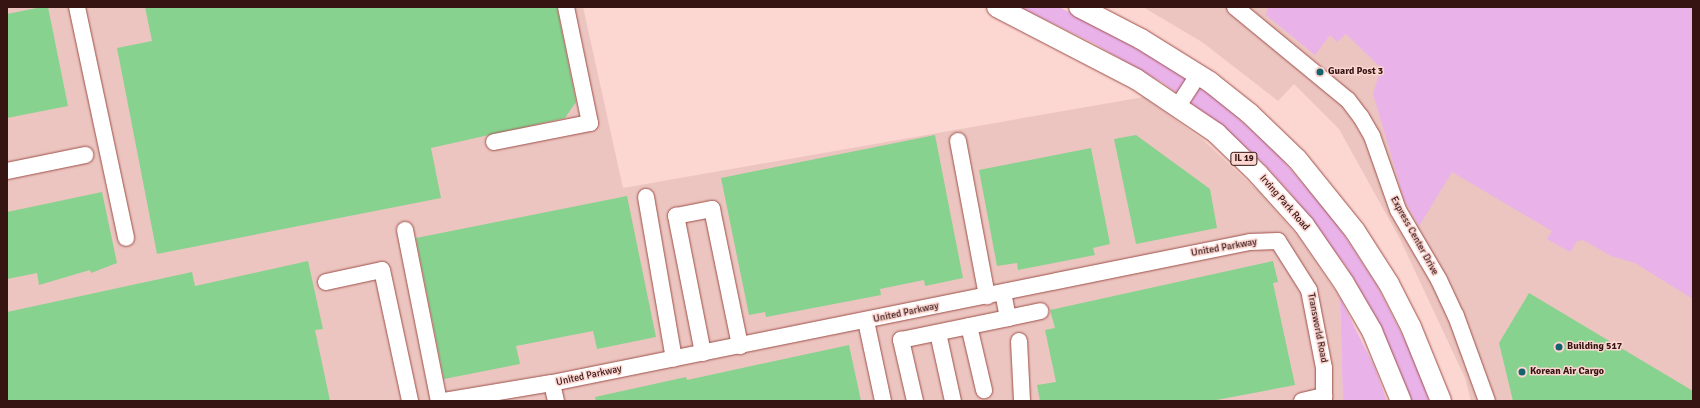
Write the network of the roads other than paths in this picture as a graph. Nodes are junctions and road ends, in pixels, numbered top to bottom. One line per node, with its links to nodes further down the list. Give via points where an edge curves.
1 (77, 7): 15 (street)
2 (566, 7): 10 (street, via 590,123)
3 (997, 7): 8 (main road, Irving Park Road / IL 19, via 1095,56)
4 (1079, 7): 7 (main road, via 1141,39)
5 (1235, 7): 6 (street, Express Center Drive)
6 (1255, 12): 43 (street, Express Center Drive, via 1325,83 1348,100 1372,136 1395,203 1456,316)
7 (1199, 74): 8 (street); 42 (main road, via 1249,113 1293,155 1350,226 1392,290 1411,327)
8 (1178, 106): 41 (main road, Irving Park Road / IL 19, via 1216,133 1258,174 1304,225 1344,283 1372,331)
9 (958, 141): 19 (street)
10 (494, 142)
11 (85, 154): 12 (street)
12 (7, 171)
13 (646, 197): 28 (street)
14 (405, 230): 33 (street)
15 (126, 238)
16 (1278, 241): 18 (street, United Parkway, via 1250,242); 31 (street, Transworld Road, via 1310,290 1324,368)
17 (326, 282): 32 (street, via 382,270)
18 (1003, 293): 19 (street, United Parkway); 21 (street)
19 (987, 296): 22 (street, United Parkway)
20 (1040, 311): 21 (street)
21 (1008, 318): 23 (street)
22 (866, 321): 26 (street, United Parkway); 36 (street)
23 (969, 326): 24 (street); 30 (street)
24 (938, 333): 37 (street, via 901,340); 38 (street)
25 (1019, 341): 39 (street)
26 (740, 346): 27 (street, United Parkway); 27 (street, via 712,208 676,216)
27 (703, 353): 28 (street, United Parkway)
28 (674, 359): 29 (street, United Parkway)
29 (552, 383): 34 (street); 35 (street, United Parkway)
30 (984, 390)
31 (1324, 399): 40 (street)
32 (410, 401)
33 (440, 401)
34 (444, 401)
35 (556, 401)
36 (883, 401)
37 (915, 401)
38 (953, 401)
39 (1022, 401)
40 (1302, 401)
41 (1401, 401)
42 (1441, 401)
43 (1487, 401)

